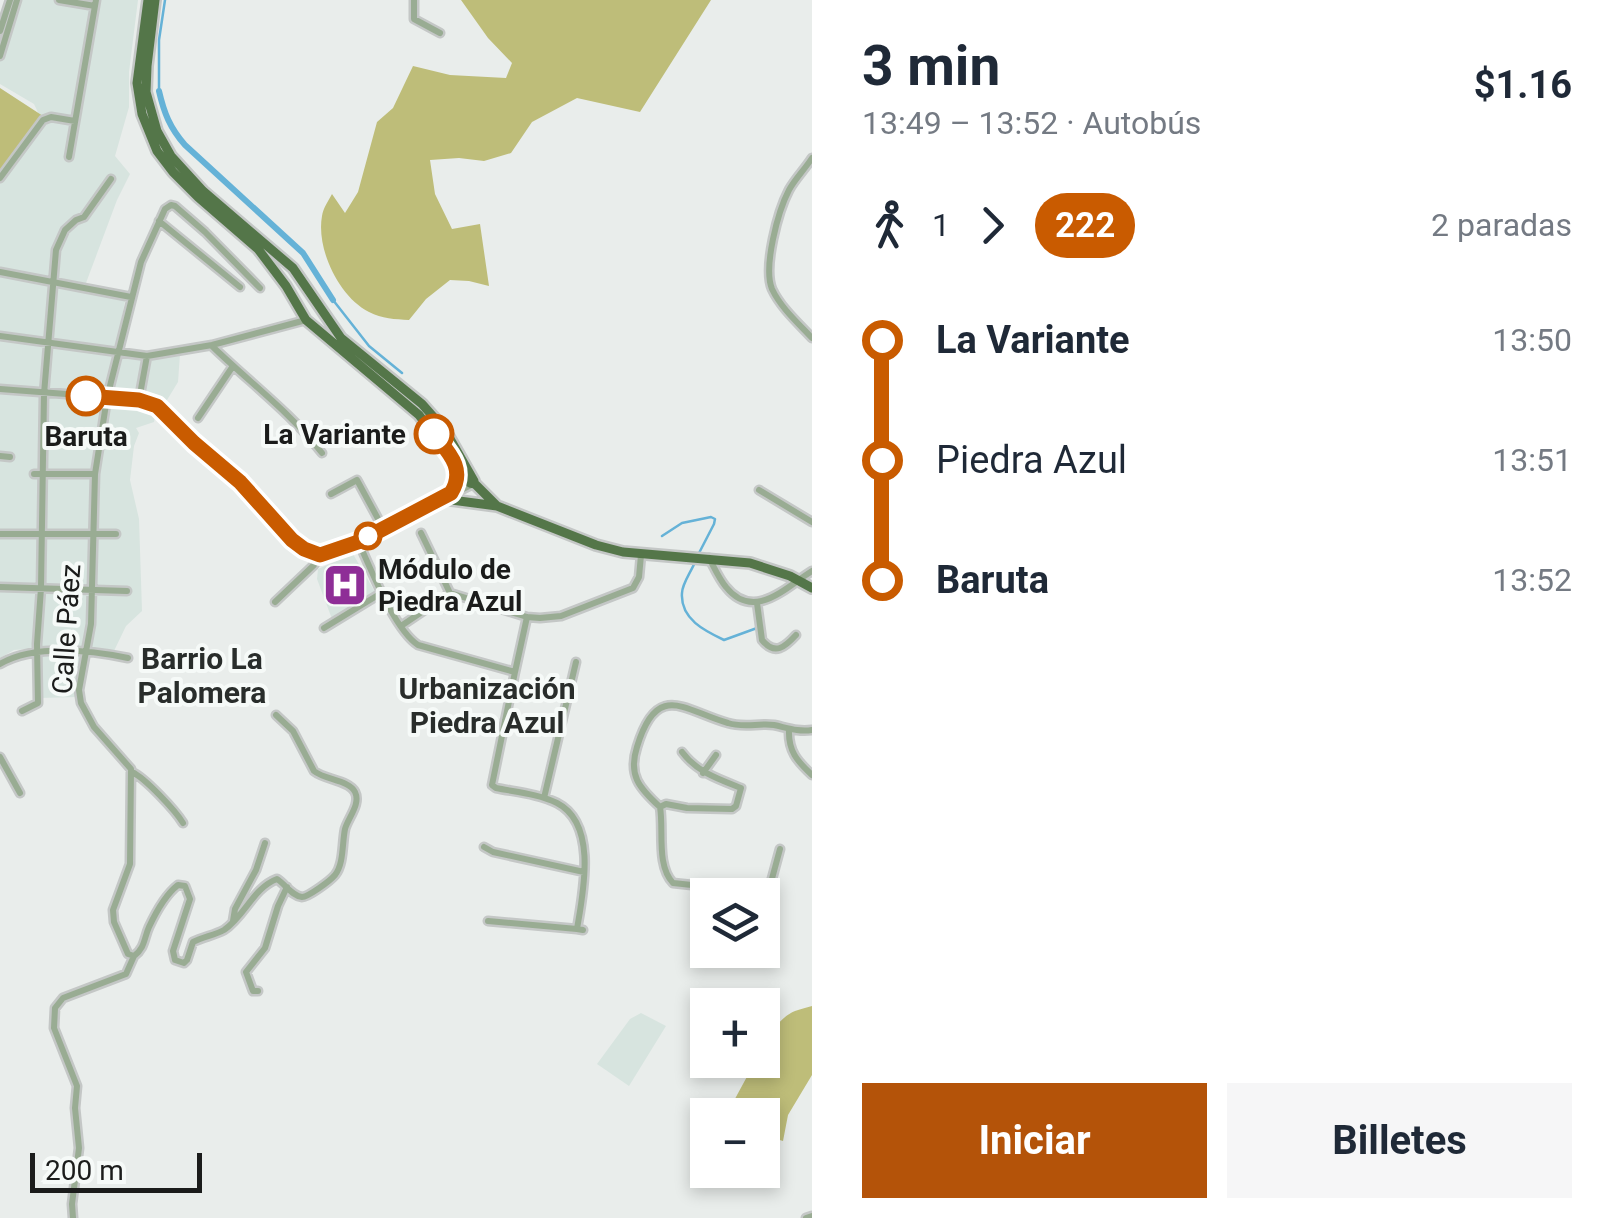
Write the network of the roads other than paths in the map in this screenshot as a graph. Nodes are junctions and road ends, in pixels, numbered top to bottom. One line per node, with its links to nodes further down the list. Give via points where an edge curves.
1 (10, 0): 7 (street)
2 (17, 0): 7 (street)
3 (59, 0): 6 (street)
4 (152, 0): 16 (main road, via 146,86 160,137 187,175); 19 (main road, via 137,83 150,138 173,172 258,249)
5 (414, 0): 8 (street, via 414,19)
6 (95, 3): 10 (street)
7 (3, 31): 9 (street)
8 (440, 32)
9 (0, 56)
10 (75, 122): 11 (street); 13 (street, via 47,118)
11 (69, 157)
12 (812, 158): 26 (street, via 779,216 770,284)
13 (0, 178)
14 (111, 179): 18 (street, via 66,230)
15 (159, 220): 20 (street); 21 (street, via 175,206); 22 (street, Calle Páez)
16 (276, 252): 19 (main road, via 304,297); 25 (main road)
17 (0, 272): 18 (street)
18 (53, 282): 22 (street); 27 (street)
19 (286, 286): 23 (main road)
20 (240, 287)
21 (260, 288)
22 (131, 297): 29 (street, Calle Páez)
23 (306, 320): 25 (main road); 28 (street); 40 (main road, via 419,415)
24 (0, 336): 27 (street)
25 (341, 338): 43 (main road, via 440,423)
26 (812, 338)
27 (50, 341): 29 (street); 33 (street)
28 (212, 345): 30 (street); 31 (street)
29 (118, 352): 30 (street); 34 (street, Calle Páez)
30 (147, 356): 35 (street)
31 (234, 366): 36 (street); 37 (street)
32 (0, 389): 33 (street)
33 (44, 394): 34 (street); 41 (street)
34 (107, 398): 35 (street); 42 (street, Calle Páez)
35 (139, 400): 56 (street, via 157,406 292,540)
36 (198, 418)
37 (322, 453)
38 (0, 456): 39 (street)
39 (10, 457)
40 (456, 462): 43 (main road); 46 (main road, via 456,483)
41 (38, 474): 42 (street); 50 (street)
42 (95, 474): 54 (street, Calle Páez)
43 (474, 484): 46 (street); 47 (main road)
44 (759, 490): 48 (street)
45 (332, 494): 49 (street, via 357,480)
46 (444, 498): 47 (main road); 49 (street)
47 (497, 506): 57 (main road, via 596,545)
48 (812, 522)
49 (383, 528): 55 (street)
50 (40, 533): 52 (street); 54 (street); 62 (street)
51 (420, 533): 67 (street)
52 (0, 534)
53 (116, 534): 54 (street)
54 (94, 535): 64 (street, Calle Páez)
55 (358, 542): 56 (street); 66 (street)
56 (320, 555): 68 (street)
57 (641, 555): 58 (main road); 70 (street, via 637,584 629,590 561,616)
58 (709, 558): 60 (main road); 69 (street, via 726,588)
59 (812, 571): 60 (street)
60 (799, 580): 63 (main road); 69 (street)
61 (0, 587): 62 (street)
62 (41, 588): 64 (street); 74 (street)
63 (812, 588)
64 (92, 591): 65 (street); 75 (street, Calle Páez)
65 (127, 591)
66 (383, 592): 71 (street); 72 (street)
67 (450, 593): 70 (street); 71 (street)
68 (275, 602)
69 (757, 602): 73 (street, via 766,644 779,650)
70 (527, 616): 79 (street)
71 (401, 626): 79 (street, via 424,648)
72 (324, 628)
73 (796, 635)
74 (37, 652): 75 (street); 78 (street); 80 (street, via 38,704)
75 (86, 652): 76 (street); 89 (street, Calle Páez, via 81,704)
76 (128, 658)
77 (576, 662): 85 (street)
78 (0, 664)
79 (515, 672): 82 (street)
80 (22, 712)
81 (276, 716): 100 (street, via 293,730 314,772 350,786 357,799 337,873 309,896)
82 (505, 720): 85 (street); 93 (street, via 492,785)
83 (789, 729): 84 (street); 91 (street, via 792,755); 94 (street, via 729,724 667,705 650,721 633,762 639,786)
84 (812, 730)
85 (558, 732): 93 (street)
86 (682, 752): 90 (street)
87 (716, 756): 90 (street)
88 (0, 757): 92 (street)
89 (132, 771): 95 (street, Calle Páez); 103 (street, via 130,864 113,910 126,951)
90 (704, 773): 94 (street, via 741,788 736,806)
91 (812, 775)
92 (20, 794)
93 (544, 798): 99 (street, via 577,823)
94 (660, 807): 98 (street, via 663,858 673,883 770,886)
95 (183, 823)
96 (265, 843): 102 (street)
97 (484, 847): 99 (street)
98 (780, 849)
99 (584, 872): 101 (street, via 580,929)
100 (287, 887): 102 (street, via 272,880); 104 (street, via 265,948 246,972)
101 (488, 921)
102 (232, 922): 103 (street, via 194,942 184,963 175,960 190,899 178,885)
103 (134, 956): 105 (street, via 126,974 63,998 55,1008 54,1028 78,1086)
104 (258, 991)
105 (73, 1218)

